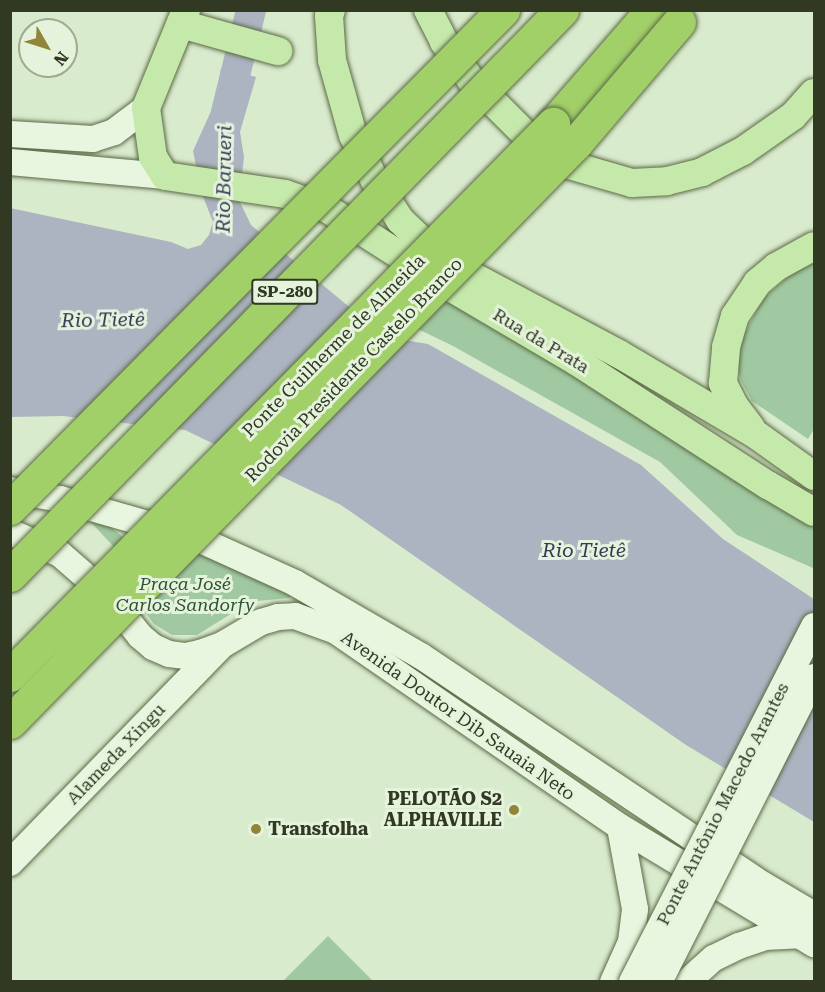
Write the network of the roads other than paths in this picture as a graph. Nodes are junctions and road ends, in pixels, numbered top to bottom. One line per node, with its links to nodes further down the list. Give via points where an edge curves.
1 (428, 10): 8 (main road, via 444,42 471,80 526,136 566,164 632,183 667,181 702,172 743,152 793,116)
2 (503, 10): 17 (highway, bridge)
3 (562, 10): 21 (highway, SP-280, bridge)
4 (329, 12): 14 (main road, Rua da Prata, via 332,60 353,135 400,220 457,268 619,354)
5 (668, 14): 25 (highway, Ponte Guilherme de Almeida, bridge, via 553,124); 27 (highway, Rodovia Presidente Castelo Branco, bridge, via 576,143)
6 (184, 17): 7 (main road, via 208,30); 9 (main road)
7 (278, 51)
8 (814, 93)
9 (146, 108): 10 (main road, via 114,132 93,140); 12 (main road, via 153,157)
10 (10, 134)
11 (10, 162): 12 (main road)
12 (171, 177): 18 (main road, Rua da Prata, via 285,194 326,208)
13 (814, 246): 14 (main road, via 776,267 757,284 735,316 726,347 723,382 735,407)
14 (758, 436): 15 (main road, Rua da Prata)
15 (814, 476)
16 (10, 490): 20 (main road, via 99,510)
17 (10, 508)
18 (814, 512)
19 (10, 532): 22 (main road, Avenida Doutor Dib Sauaia Neto, via 60,554)
20 (179, 535): 22 (main road, via 155,550 135,571 127,582); 30 (main road, Avenida Doutor Dib Sauaia Neto, via 226,550 366,622 755,880)
21 (10, 575)
22 (121, 607): 24 (main road, Avenida Doutor Dib Sauaia Neto, via 140,636 169,654 193,655)
23 (814, 626): 34 (main road, Ponte Antônio Macedo Arantes, bridge)
24 (222, 645): 28 (main road, Avenida Doutor Dib Sauaia Neto, via 261,621 279,617 295,616 336,631); 29 (main road, Alameda Xingu)
25 (10, 675)
26 (814, 677): 35 (main road, Ponte Antônio Macedo Arantes, bridge)
27 (10, 722)
28 (620, 827): 31 (main road, Avenida Doutor Dib Sauaia Neto); 32 (main road, via 635,909)
29 (10, 863)
30 (814, 915)
31 (807, 940): 36 (main road, via 765,937 714,958)
32 (631, 942): 33 (main road); 36 (main road, via 662,953)
33 (613, 981)
34 (632, 981)
35 (659, 981)
36 (687, 981)

